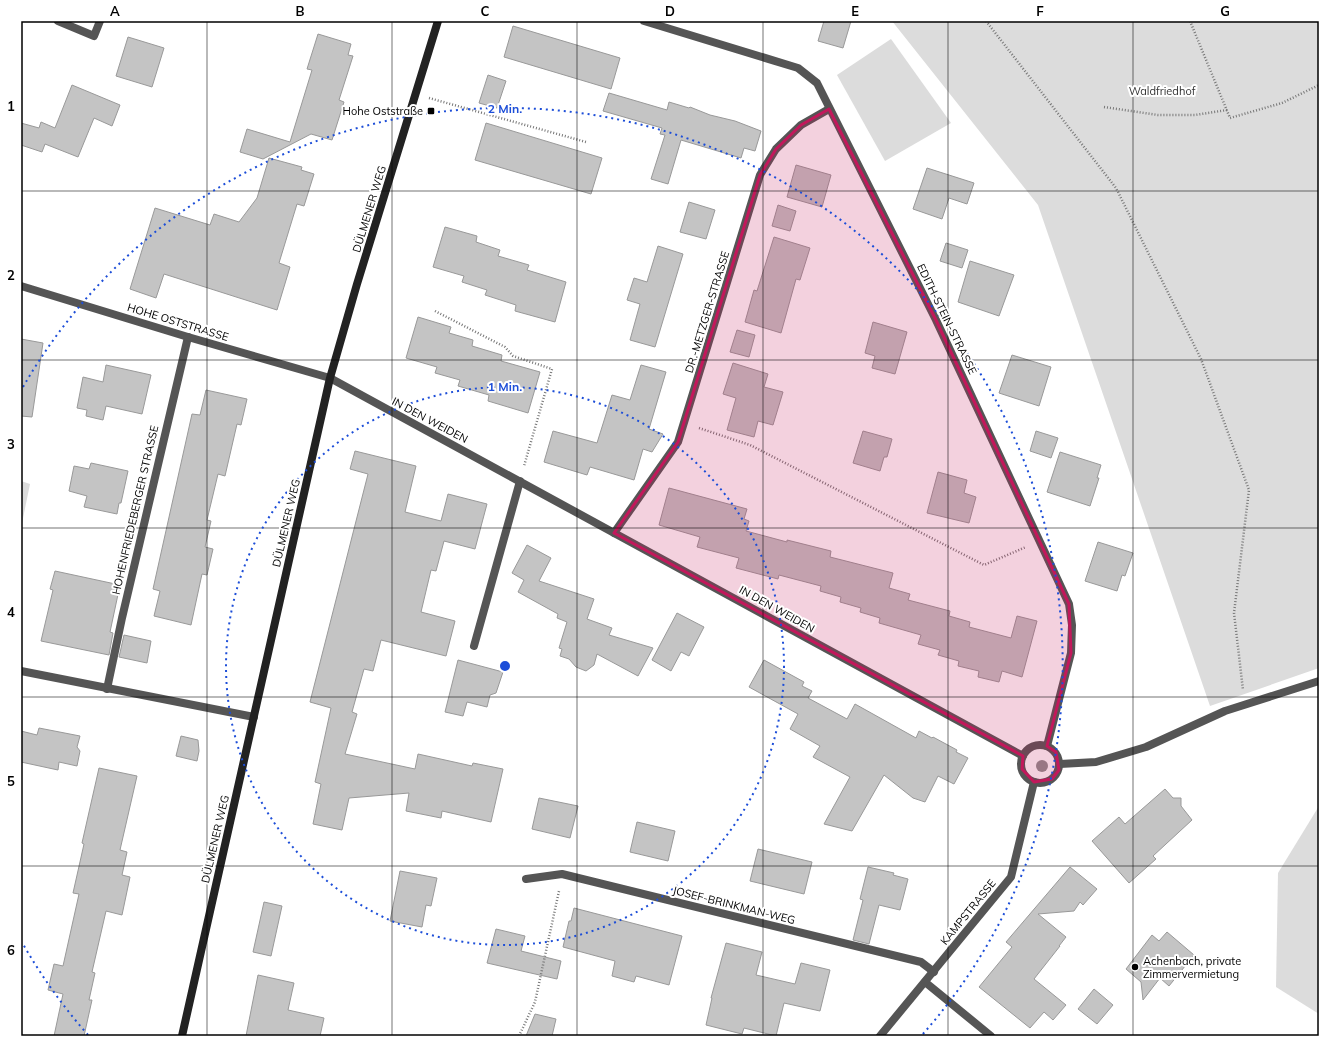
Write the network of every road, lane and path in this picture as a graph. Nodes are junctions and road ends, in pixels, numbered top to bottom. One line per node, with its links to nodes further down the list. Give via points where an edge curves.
1 (58, 21): 2 (street, via 94,36)
2 (100, 21)
3 (438, 21): 8 (street, DÜLMENER WEG)
4 (644, 21): 10 (street, EDITH-STEIN-STRASSE, via 798,68 817,83)
5 (986, 21): 25 (path, via 1116,188 1201,359 1249,490 1234,613)
6 (1190, 21): 11 (path)
7 (1319, 85): 11 (path, via 1282,103 1230,118)
8 (415, 94): 12 (path); 16 (street, DÜLMENER WEG)
9 (1104, 107): 11 (path, via 1158,115 1195,115)
10 (829, 109): 17 (street, DR.-METZGER-STRASSE, via 800,125 776,149 760,175); 20 (street, EDITH-STEIN-STRASSE, via 936,320)
11 (1227, 110)
12 (586, 142)
13 (21, 286): 15 (street, HOHE OSTSTRASSE)
14 (435, 311): 18 (path, via 505,347 513,356 552,369)
15 (188, 337): 16 (street, HOHE OSTSTRASSE); 24 (street, HOHENFRIEDEBERGER STRASSE)
16 (330, 378): 18 (street, IN DEN WEIDEN); 26 (street, DÜLMENER WEG)
17 (685, 424): 19 (street, DR.-METZGER-STRASSE, via 678,442); 20 (path, via 750,445 984,565)
18 (520, 481): 19 (street, IN DEN WEIDEN); 21 (street)
19 (614, 533): 28 (street, IN DEN WEIDEN)
20 (1039, 541): 27 (street, EDITH-STEIN-STRASSE, via 1069,604 1072,625 1071,653)
21 (474, 646)
22 (21, 671): 24 (street)
23 (1319, 682): 25 (street)
24 (107, 689): 26 (street)
25 (1245, 704): 29 (street, via 1146,747 1096,762)
26 (254, 717): 35 (street, DÜLMENER WEG)
27 (1047, 746): 28 (street, via 1035,745); 29 (street, via 1056,752)
28 (1023, 756): 30 (street, via 1024,775)
29 (1060, 764): 30 (street, via 1052,780)
30 (1034, 782): 33 (street, KAMPSTRASSE, via 1011,877)
31 (562, 874): 32 (street, JOSEF-BRINKMAN-WEG); 33 (street, JOSEF-BRINKMAN-WEG, via 921,962); 36 (path, via 535,1002)
32 (526, 879)
33 (934, 972): 34 (street, KAMPSTRASSE)
34 (925, 982): 37 (street, KAMPSTRASSE); 38 (street)
35 (182, 1036)
36 (519, 1036)
37 (880, 1036)
38 (991, 1036)

